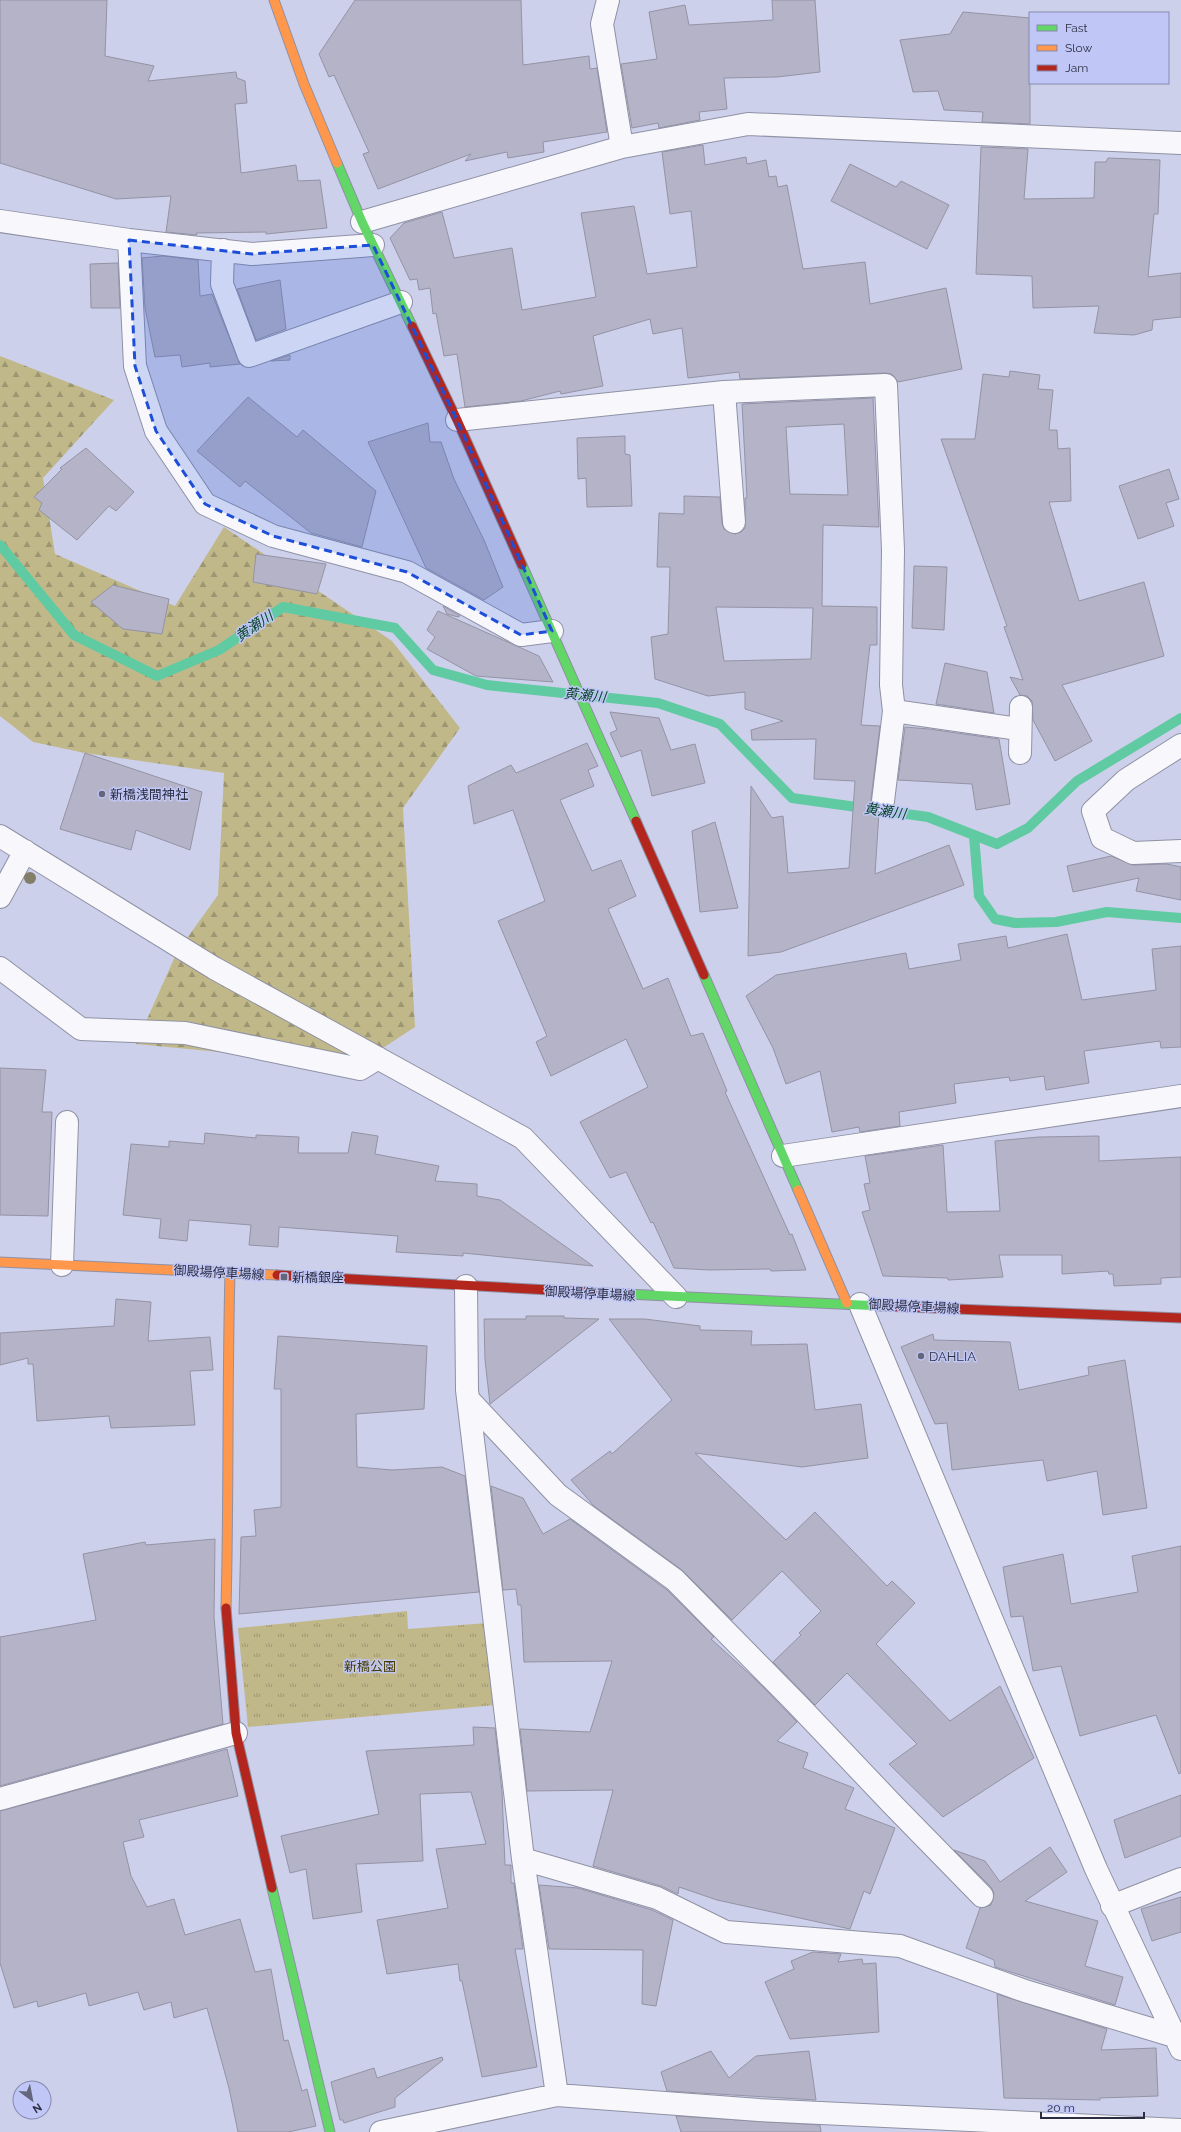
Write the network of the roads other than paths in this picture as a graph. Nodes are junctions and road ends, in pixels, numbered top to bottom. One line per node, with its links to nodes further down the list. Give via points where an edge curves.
1 (274, 0): 6 (street, via 304,84)
2 (608, 0): 4 (street, via 602,24)
3 (1181, 143): 4 (street, via 748,124)
4 (622, 147): 6 (street)
5 (0, 221): 7 (street)
6 (362, 222): 8 (street)
7 (129, 240): 9 (street); 14 (street, via 135,366 156,431 205,504 273,536 407,572 521,635)
8 (373, 245): 9 (street, via 252,254); 10 (street)
9 (223, 250): 10 (street, via 222,284 249,356)
10 (401, 302): 12 (street)
11 (724, 392): 12 (street); 13 (street); 16 (street, via 886,385 893,550 891,684)
12 (457, 420): 14 (street)
13 (734, 522)
14 (552, 631): 29 (street)
15 (1021, 707): 17 (street)
16 (894, 711): 17 (street); 20 (street)
17 (1019, 729): 19 (street)
18 (1181, 745): 23 (street, via 1126,780 1093,811 1102,838 1133,854)
19 (1020, 753)
20 (883, 801)
21 (0, 836): 22 (street)
22 (25, 851): 24 (street); 26 (street, via 214,968)
23 (1181, 851)
24 (0, 897)
25 (0, 968): 26 (street, via 81,1029 185,1033 360,1069)
26 (378, 1058): 34 (street, via 523,1138)
27 (1181, 1096): 29 (street)
28 (67, 1122): 31 (street)
29 (783, 1156): 35 (street)
30 (0, 1262): 31 (street, 御殿場停車場線)
31 (62, 1265): 32 (street, 御殿場停車場線)
32 (230, 1272): 33 (street, 御殿場停車場線); 38 (street, via 226,1616)
33 (466, 1286): 34 (street, 御殿場停車場線); 37 (street)
34 (676, 1297): 35 (street, 御殿場停車場線)
35 (853, 1303): 36 (street, 御殿場停車場線); 43 (street)
36 (1181, 1318)
37 (469, 1400): 40 (street); 42 (street, via 558,1495 674,1580)
38 (236, 1733): 39 (street); 47 (street)
39 (0, 1799)
40 (523, 1859): 44 (street, via 657,1898 726,1932 900,1946); 45 (street)
41 (1181, 1879): 43 (street)
42 (982, 1896)
43 (1112, 1906): 44 (street)
44 (1178, 2042)
45 (557, 2095): 46 (street, via 775,2111); 48 (street)
46 (1181, 2130)
47 (330, 2132)
48 (381, 2132)

